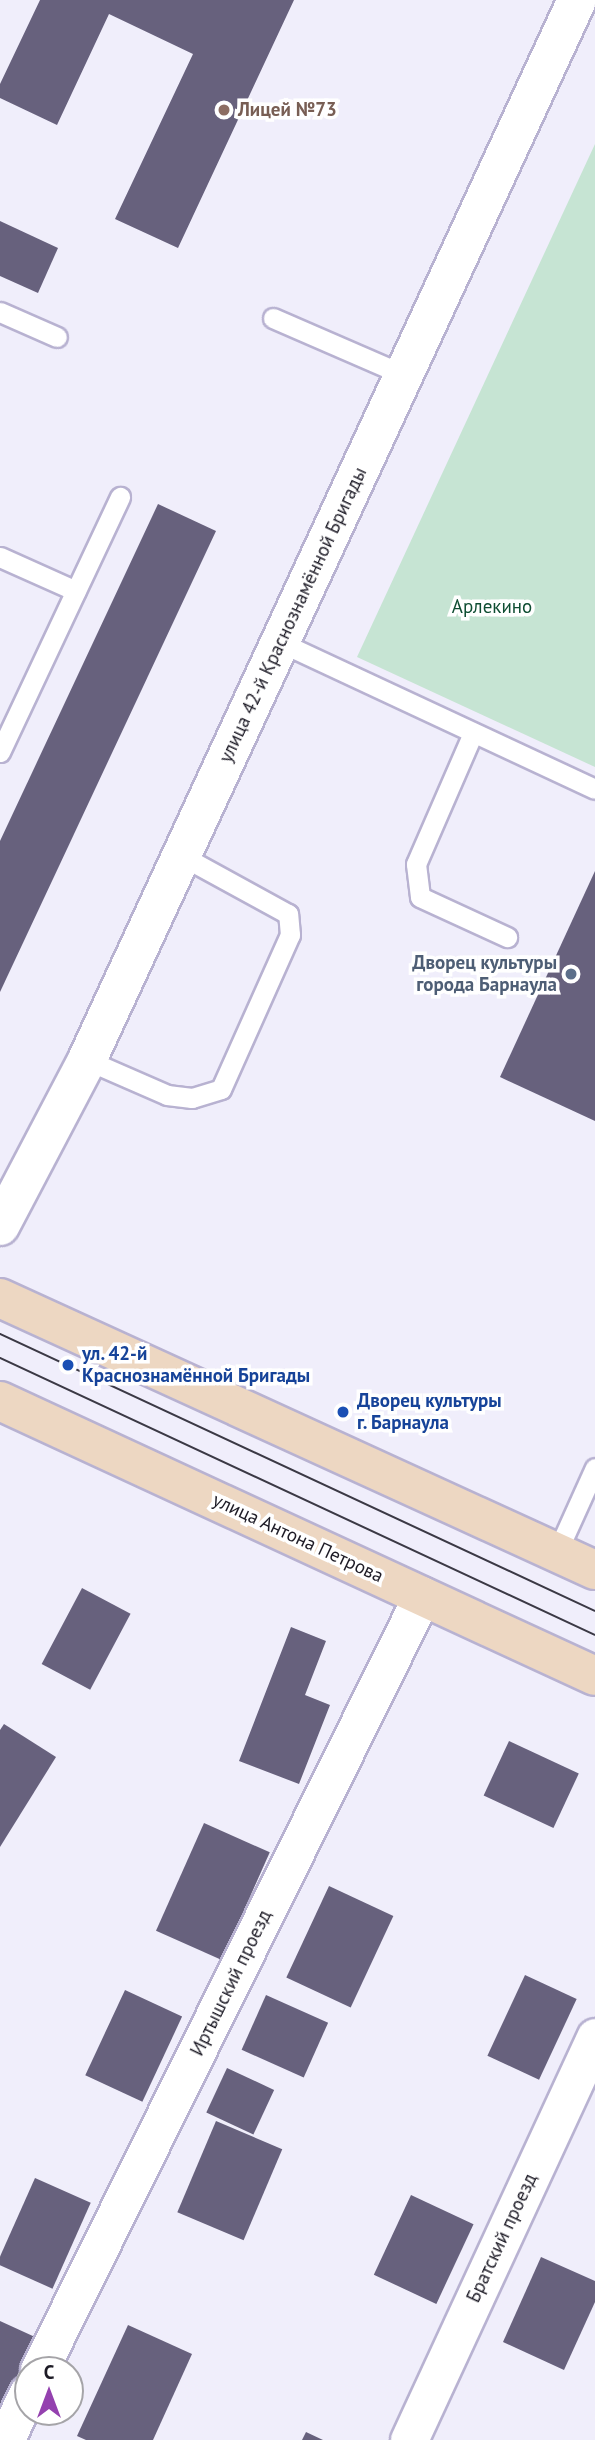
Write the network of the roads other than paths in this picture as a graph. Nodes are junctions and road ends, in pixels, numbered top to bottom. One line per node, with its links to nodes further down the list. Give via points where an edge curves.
1 (577, 0): 5 (street, улица 42-й Краснознамённой Бригады)
2 (0, 312): 4 (lane)
3 (273, 318): 5 (lane)
4 (57, 337)
5 (404, 376): 9 (street, улица 42-й Краснознамённой Бригады)
6 (120, 497): 8 (lane)
7 (0, 557): 8 (lane)
8 (76, 591): 11 (lane)
9 (282, 643): 10 (lane); 13 (street, улица 42-й Краснознамённой Бригады)
10 (473, 733): 12 (lane); 14 (lane, via 416,864 420,897)
11 (0, 751)
12 (595, 789)
13 (182, 856): 15 (street, улица 42-й Краснознамённой Бригады); 15 (lane, via 288,914 290,934 221,1089 192,1098 167,1095)
14 (507, 937)
15 (87, 1060): 16 (street, улица 42-й Краснознамённой Бригады)
16 (0, 1226)
17 (0, 1298): 20 (main road)
18 (0, 1401): 22 (main road, улица Антона Петрова)
19 (595, 1468): 20 (lane)
20 (557, 1552): 21 (main road)
21 (595, 1570)
22 (422, 1596): 23 (main road, улица Антона Петрова); 25 (street, Иртышский проезд)
23 (595, 1676)
24 (595, 2037): 28 (street, Братский проезд)
25 (46, 2356)
26 (14, 2422): 27 (street)
27 (5, 2440)
28 (409, 2440)

